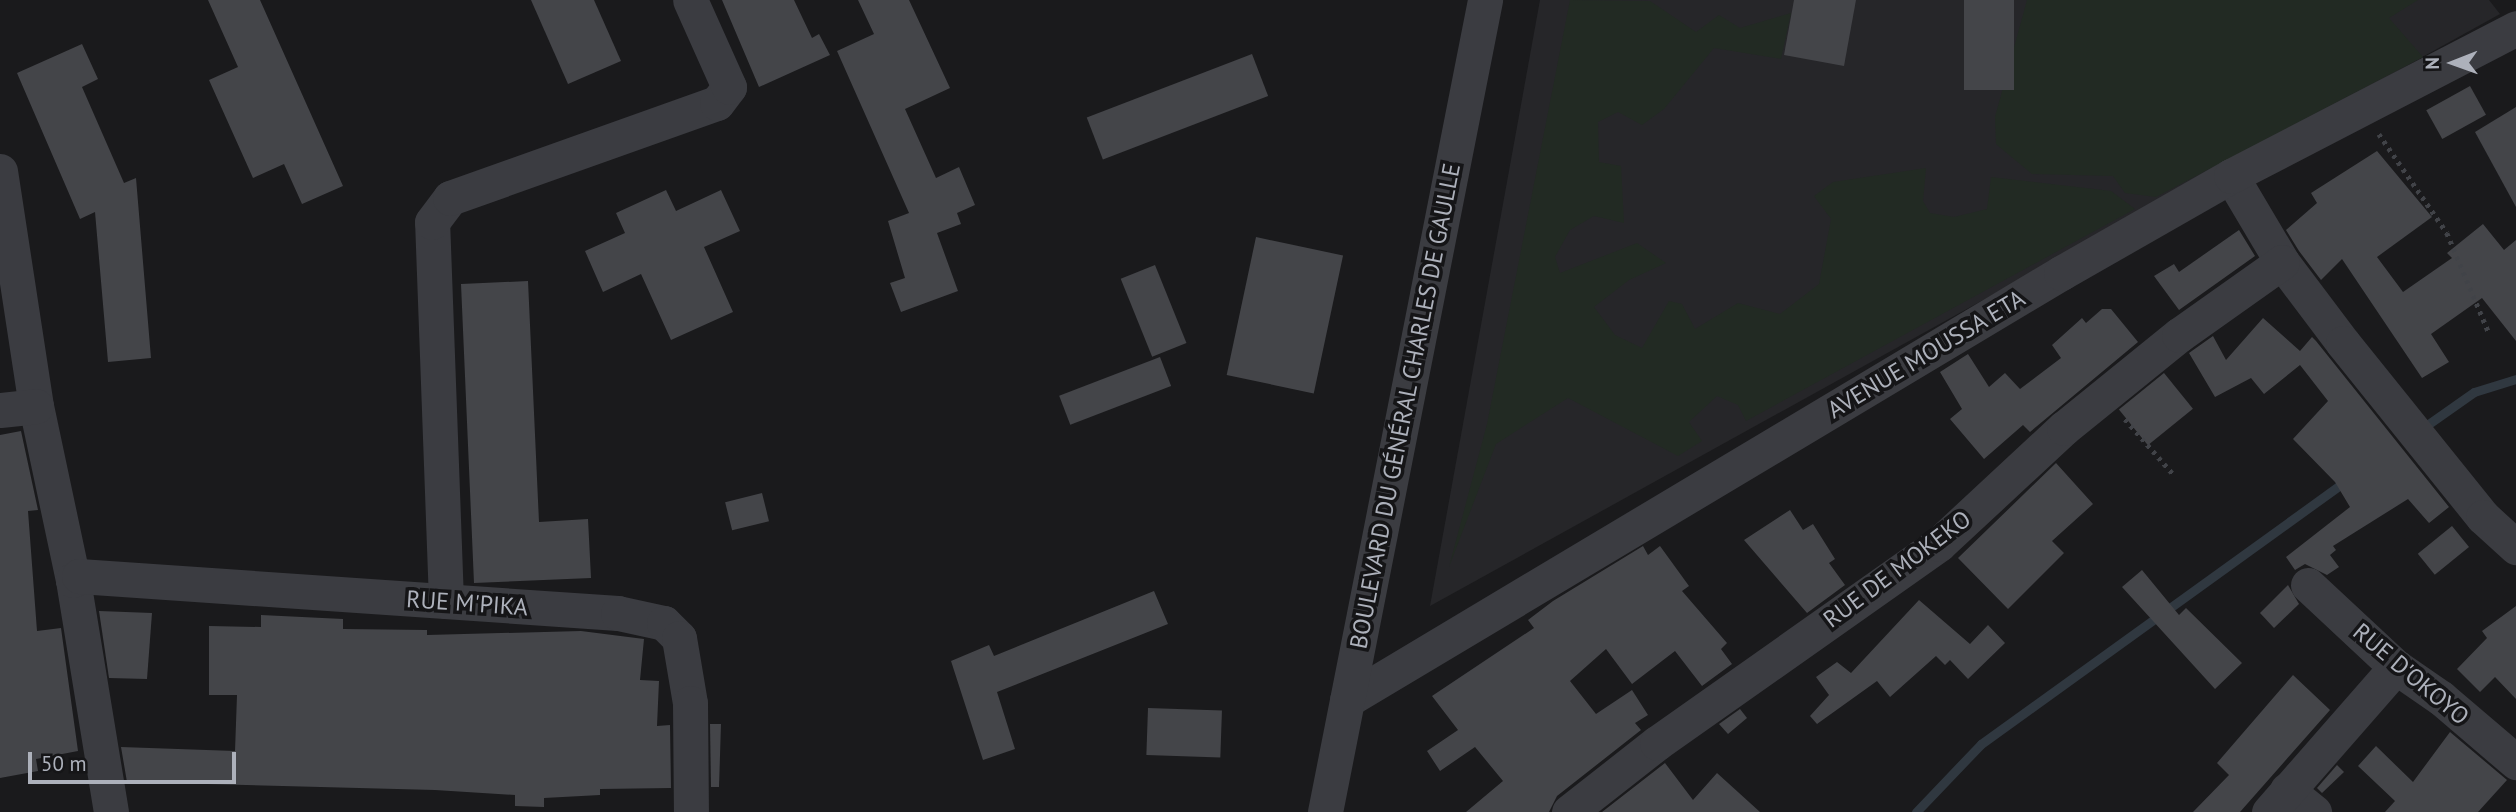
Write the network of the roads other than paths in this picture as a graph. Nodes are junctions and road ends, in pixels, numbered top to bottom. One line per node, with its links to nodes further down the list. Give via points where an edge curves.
1 (690, 0): 12 (street, via 729,87 717,103 450,198 432,222)
2 (1485, 0): 14 (street, BOULEVARD DU GÉNÉRAL CHARLES DE GAULLE)
3 (2516, 29): 5 (street, AVENUE MOUSSA ETA)
4 (0, 171): 7 (street)
5 (2231, 176): 6 (street); 14 (street, AVENUE MOUSSA ETA)
6 (2282, 262): 9 (street, via 2483,517); 20 (street, RUE DE MOKEKO, via 2179,335 2064,428 1939,544 1657,743)
7 (36, 406): 8 (street); 10 (street)
8 (0, 410)
9 (2516, 547)
10 (73, 580): 12 (street, RUE M'PIKA, via 79,576); 17 (street)
11 (2308, 585): 13 (street, RUE D'OKOYO)
12 (446, 601): 18 (street, RUE M'PIKA, via 618,613 664,623 679,638 690,703)
13 (2396, 667): 15 (street, RUE D'OKOYO, via 2441,698); 16 (street)
14 (1347, 699): 19 (street, BOULEVARD DU GÉNÉRAL CHARLES DE GAULLE)
15 (2516, 762)
16 (2278, 801): 21 (street)
17 (111, 812)
18 (691, 812)
19 (1325, 812)
20 (1569, 812)
21 (2314, 812)

